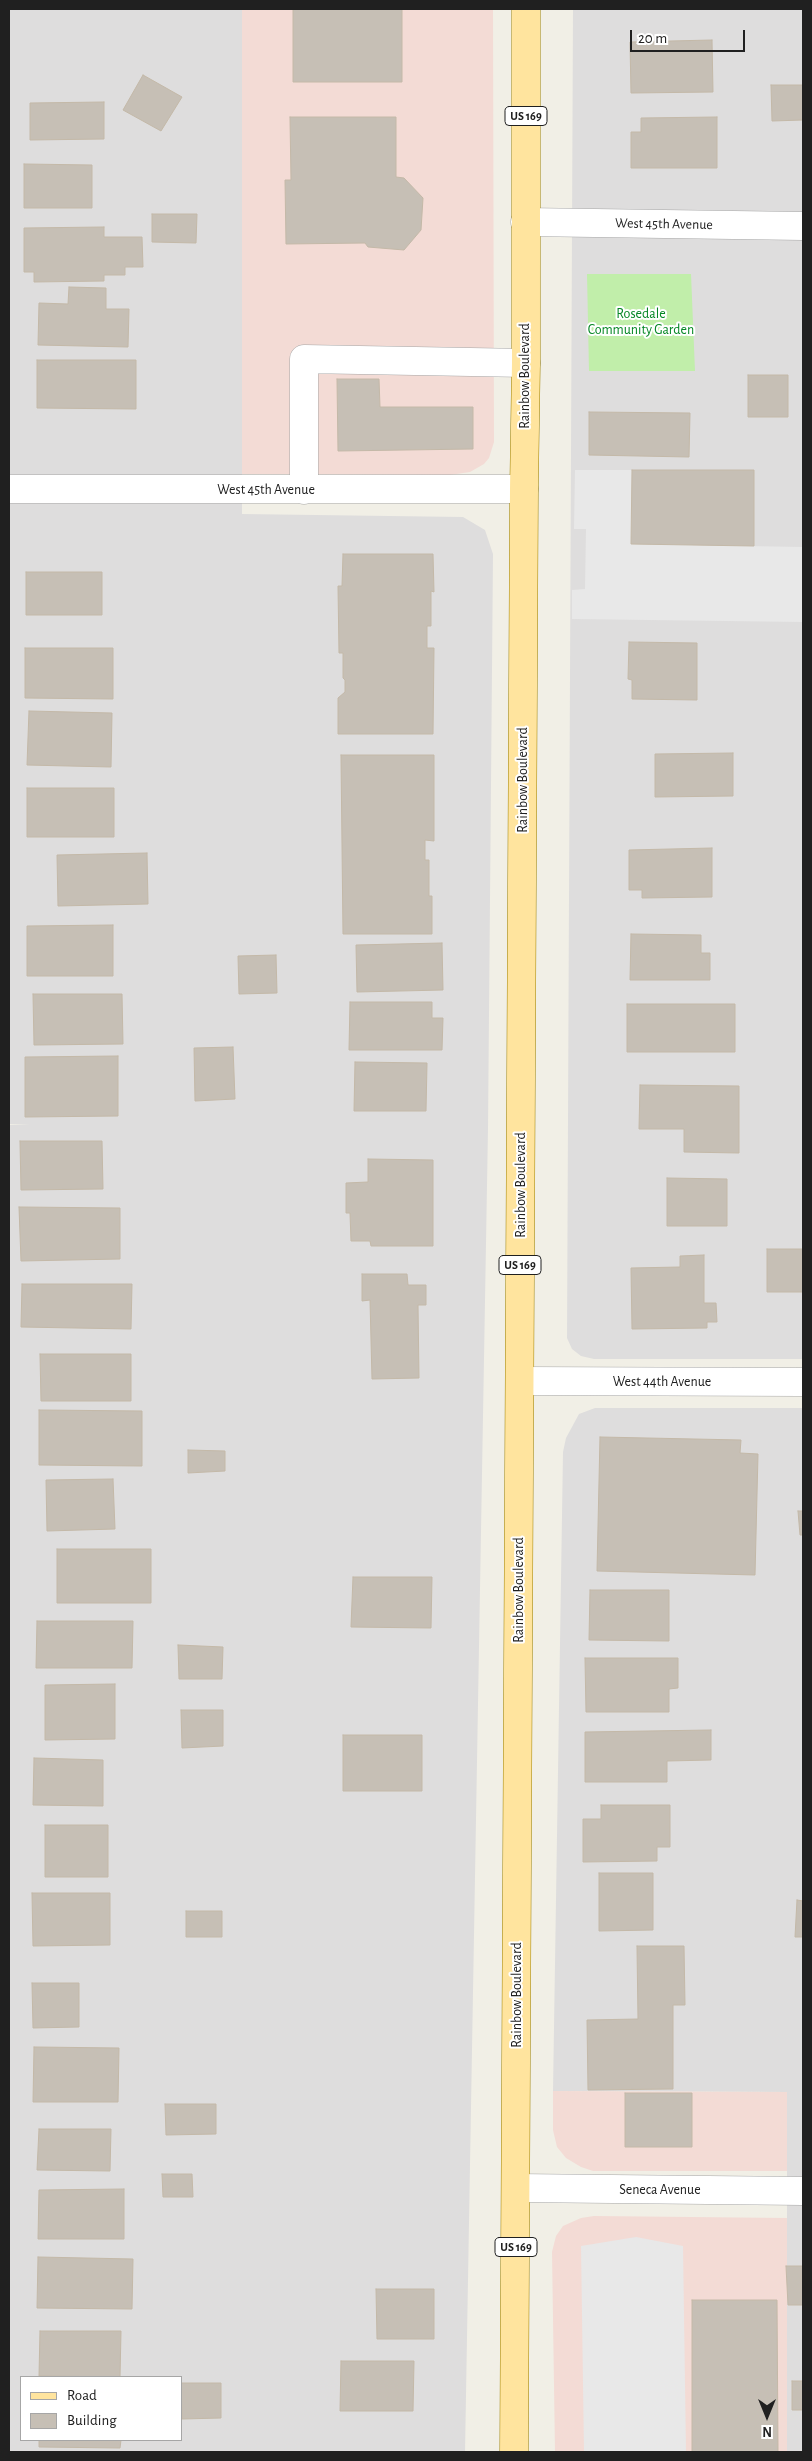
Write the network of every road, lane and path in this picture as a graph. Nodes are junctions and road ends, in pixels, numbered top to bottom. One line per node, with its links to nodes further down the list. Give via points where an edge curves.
1 (526, 9): 2 (main road, Rainbow Boulevard / US 169)
2 (525, 222): 3 (street, West 45th Avenue); 4 (main road, Rainbow Boulevard / US 169)
3 (803, 226)
4 (526, 363): 6 (main road, Rainbow Boulevard / US 169); 7 (street, via 304,359)
5 (9, 489): 7 (street, West 45th Avenue)
6 (524, 489): 7 (street, West 45th Avenue); 8 (main road, Rainbow Boulevard / US 169)
7 (304, 490)
8 (520, 1381): 9 (street, West 44th Avenue); 10 (main road, Rainbow Boulevard / US 169)
9 (803, 1382)
10 (516, 2188): 11 (street, Seneca Avenue); 12 (main road, Rainbow Boulevard / US 169)
11 (803, 2191)
12 (514, 2452)

